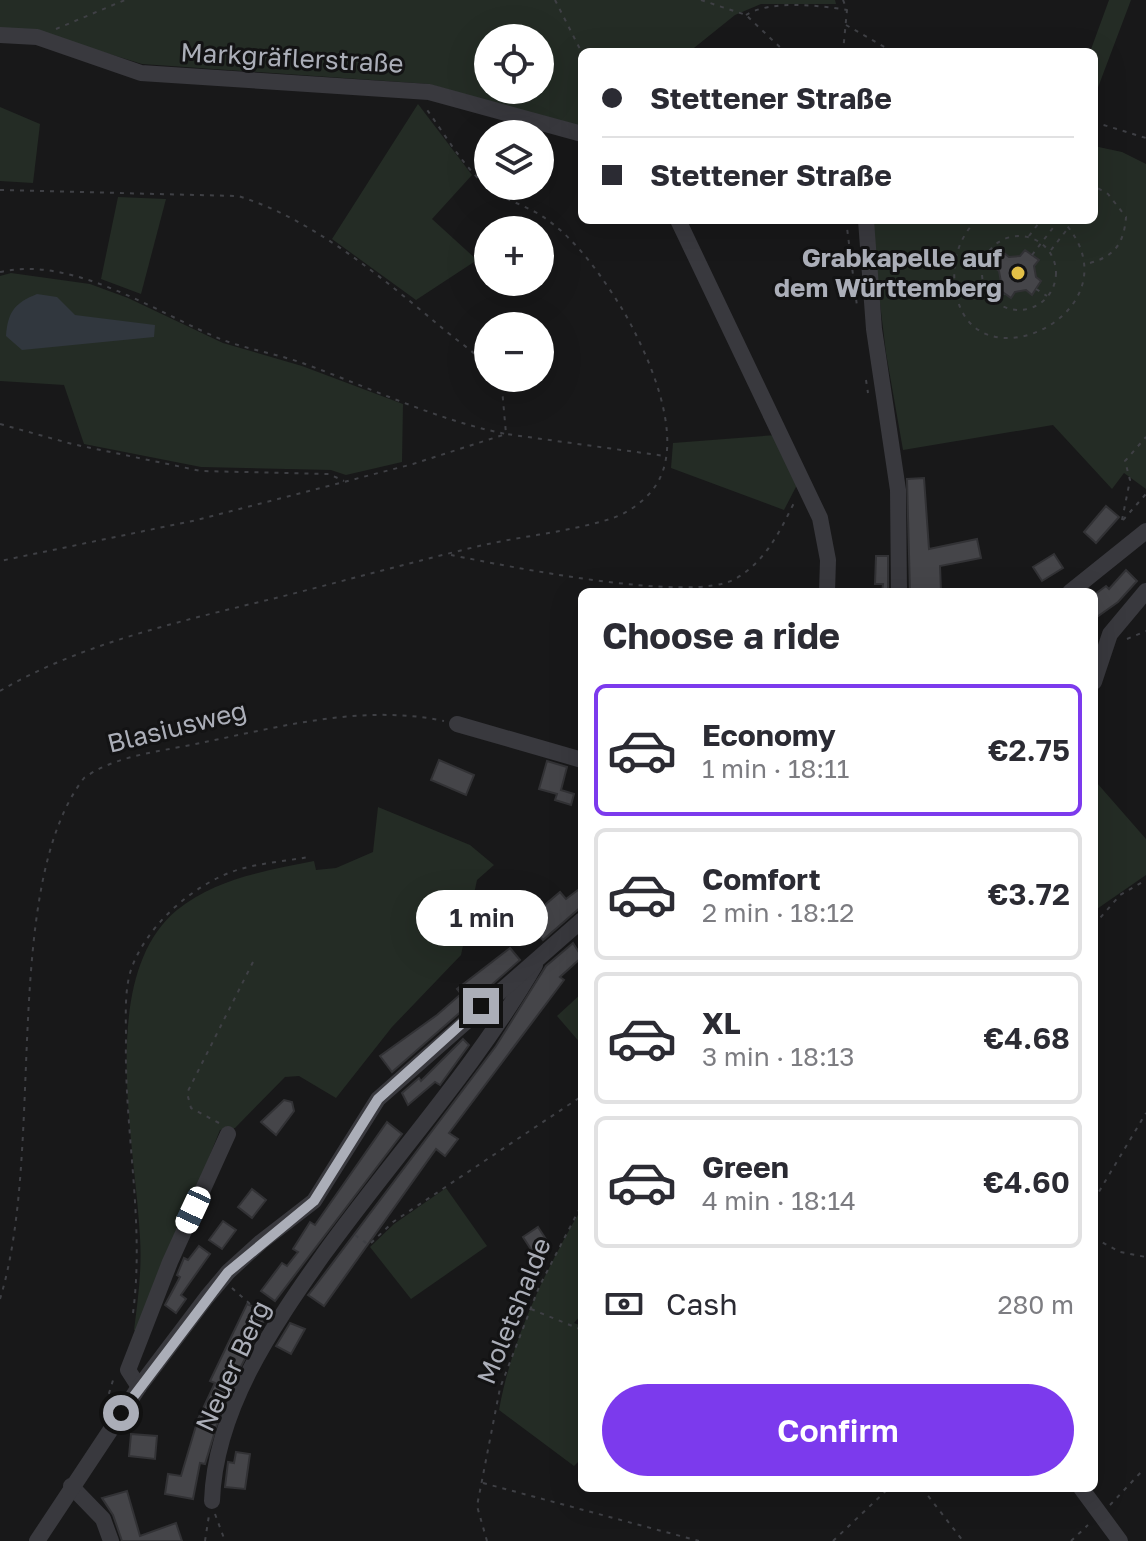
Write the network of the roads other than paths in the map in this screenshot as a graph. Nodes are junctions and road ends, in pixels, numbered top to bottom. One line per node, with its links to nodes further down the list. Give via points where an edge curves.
1 (0, 35): 2 (street, Markgräflerstraße, via 37,37 141,73 414,89)
2 (578, 133)
3 (680, 224): 6 (street, via 820,518)
4 (866, 224): 7 (street, via 874,329 898,490)
5 (1146, 531): 8 (street)
6 (827, 588)
7 (899, 588)
8 (1078, 588)
9 (1146, 591): 10 (street, via 1110,634)
10 (1098, 670)
11 (457, 724): 12 (street)
12 (578, 759)
13 (578, 923): 14 (street)
14 (541, 955): 16 (street, via 378,1099 314,1201 222,1279); 19 (street, Neuer Berg, via 280,1314 234,1408 213,1471)
15 (228, 1134): 16 (street, via 128,1370)
16 (139, 1387): 17 (street)
17 (71, 1486): 20 (street); 21 (street, via 103,1519)
18 (1084, 1492): 22 (street)
19 (212, 1501)
20 (37, 1541)
21 (111, 1541)
22 (1120, 1541)

